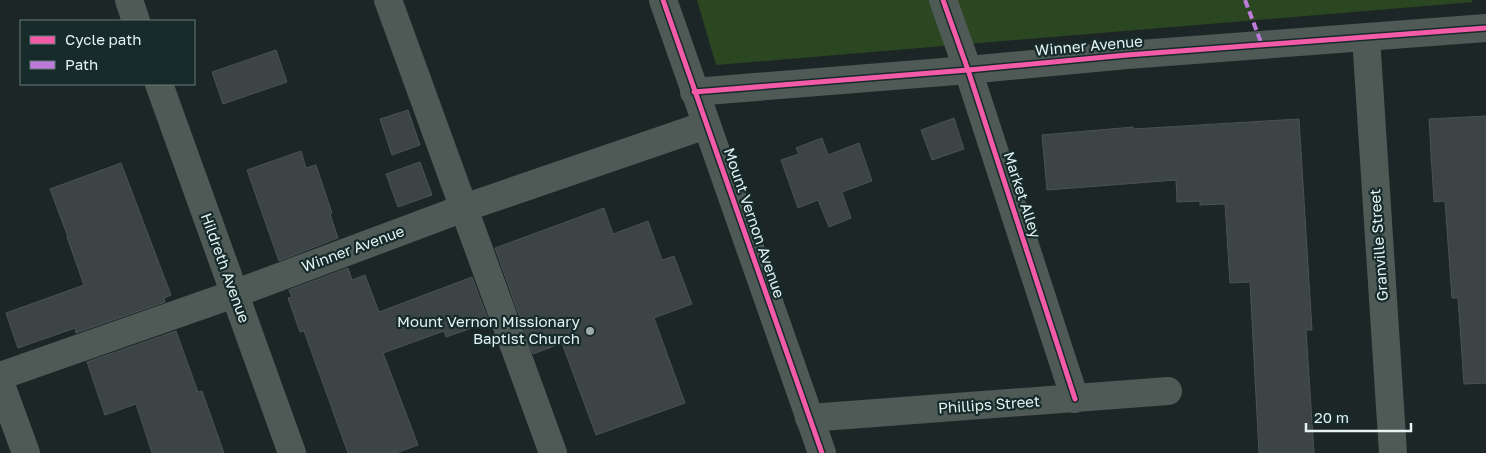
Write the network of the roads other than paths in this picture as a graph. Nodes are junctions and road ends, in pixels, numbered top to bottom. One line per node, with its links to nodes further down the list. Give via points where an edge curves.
1 (129, 0): 5 (street)
2 (388, 0): 12 (street)
3 (663, 0): 10 (street, Mount Vernon Avenue)
4 (943, 0): 8 (street, Market Alley)
5 (136, 20)
6 (1486, 28): 7 (street, Winner Avenue)
7 (1366, 37): 8 (street, Winner Avenue); 23 (street, Granville Street)
8 (968, 70): 10 (street, Winner Avenue); 17 (street, Market Alley)
9 (159, 85): 13 (street, Hildreth Avenue)
10 (694, 92): 11 (street, Mount Vernon Avenue)
11 (706, 125): 12 (street, Winner Avenue); 18 (street, Mount Vernon Avenue)
12 (464, 208): 13 (street, Winner Avenue); 21 (street)
13 (234, 294): 14 (street, Winner Avenue); 20 (street, Hildreth Avenue)
14 (0, 376)
15 (0, 382): 19 (street)
16 (1168, 392): 17 (street, Phillips Street)
17 (1075, 399): 18 (street, Phillips Street)
18 (809, 418): 22 (street, Mount Vernon Avenue)
19 (26, 453)
20 (292, 453)
21 (553, 453)
22 (822, 453)
23 (1393, 453)

